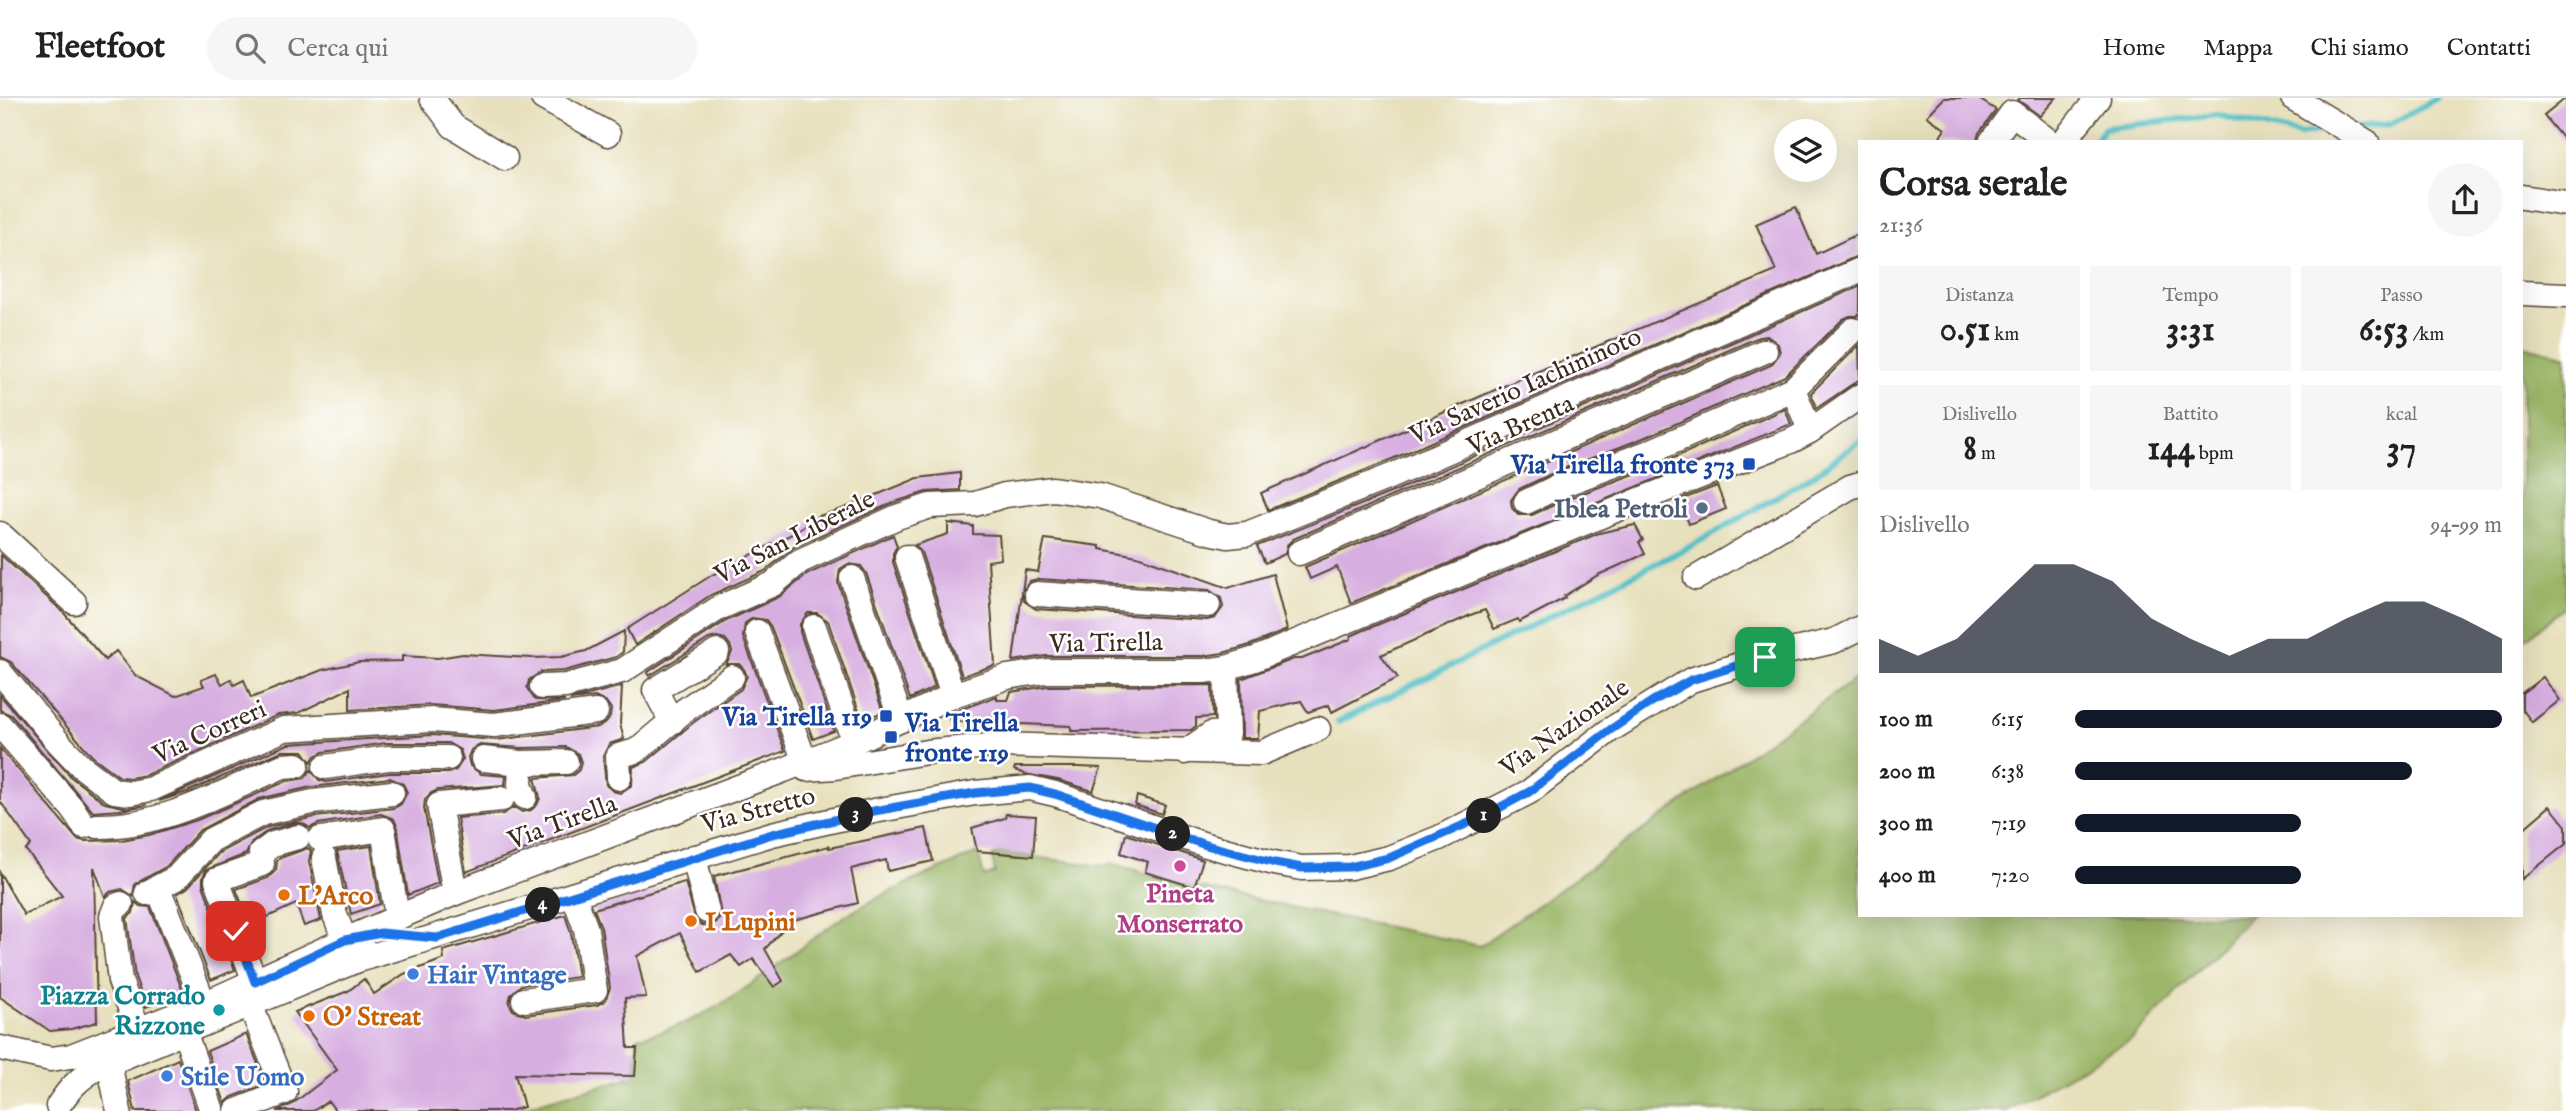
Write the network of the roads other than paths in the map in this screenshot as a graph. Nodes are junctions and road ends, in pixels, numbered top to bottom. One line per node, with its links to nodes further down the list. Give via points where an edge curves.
1 (432, 98): 10 (street, via 453,126)
2 (543, 98): 5 (street)
3 (2098, 98): 8 (street)
4 (2300, 101): 9 (street)
5 (608, 134)
6 (1993, 140): 7 (street, via 2012,113)
7 (2047, 140)
8 (2065, 140)
9 (2364, 140)
10 (505, 158)
11 (2523, 197): 12 (street)
12 (2566, 204)
13 (1858, 271): 25 (street, Via Saverio Iachininoto, via 1273,525 1247,534)
14 (2523, 293): 15 (street)
15 (2566, 295)
16 (1858, 330): 18 (street)
17 (1765, 351): 27 (street, Via Brenta)
18 (1793, 388): 20 (street); 21 (street)
19 (1858, 397): 20 (street, Via Tirella)
20 (1810, 430): 23 (street, Via Tirella)
21 (1647, 453): 23 (street); 24 (street)
22 (1858, 485): 30 (street)
23 (1663, 491): 38 (street, Via Tirella, via 1307,640)
24 (1526, 502)
25 (1209, 532): 41 (street, Via San Liberale, via 1100,495 1053,489 975,504 930,506 800,561 774,584 719,608 622,671 566,686)
26 (0, 534): 32 (street)
27 (1299, 553)
28 (907, 557): 42 (street)
29 (852, 578): 44 (street)
30 (1696, 578)
31 (1037, 594): 33 (street)
32 (74, 602)
33 (1208, 605)
34 (814, 627): 50 (street)
35 (1858, 629): 63 (street, Via Nazionale, via 1835,641 1691,680 1610,730 1529,792 1439,838 1389,858 1350,867)
36 (757, 632): 57 (street)
37 (718, 652): 45 (street, via 655,690)
38 (1226, 668): 42 (street, Via Tirella, via 1046,671 1007,677); 51 (street, via 1228,733 1211,734)
39 (0, 672): 47 (street, Via Correri, via 59,743 114,791 151,789 284,729)
40 (732, 677): 45 (street)
41 (542, 687)
42 (953, 695): 44 (street, Via Tirella)
43 (596, 712): 47 (street, Via Correri, via 494,724 432,720)
44 (901, 720): 50 (street, Via Tirella)
45 (672, 722): 59 (street, via 636,751 618,756)
46 (0, 724): 56 (street, via 90,826 153,820 283,766)
47 (344, 724): 49 (street, via 343,716 275,720)
48 (1318, 729): 51 (street, via 1261,753)
49 (240, 735)
50 (854, 742): 57 (street, Via Tirella)
51 (1185, 752): 57 (street, via 998,745 836,767)
52 (449, 758): 58 (street, via 388,758)
53 (483, 760): 55 (street)
54 (566, 762): 55 (street)
55 (521, 763): 64 (street, via 520,785 513,798 439,805)
56 (297, 765)
57 (795, 766): 64 (street, Via Tirella)
58 (326, 767)
59 (619, 778)
60 (392, 793): 72 (street, via 263,813 211,839 176,878 153,890)
61 (314, 845): 68 (street, via 383,828); 70 (street); 71 (street, via 273,844 261,853 262,864 217,880)
62 (694, 857): 63 (street, Via Stretto, via 874,811 1030,788 1206,845); 65 (street, Via Stretto); 67 (street)
63 (1302, 868)
64 (455, 892): 68 (street, Via Tirella)
65 (574, 896): 69 (street, Via Stretto); 73 (street, via 586,929 595,990)
66 (118, 905): 74 (street, via 112,916 120,981)
67 (708, 911)
68 (389, 925): 69 (street); 70 (street, Via Tirella)
69 (437, 938): 70 (street, Via Stretto)
70 (350, 950): 71 (street)
71 (251, 983): 72 (street); 75 (street); 82 (street, via 285,1092)
72 (200, 995): 74 (street)
73 (524, 1000)
74 (135, 1021): 76 (street, via 71,1056 51,1059)
75 (189, 1043): 77 (street); 80 (street); 81 (street, via 205,1064)
76 (10, 1051): 78 (street, via 47,1071 58,1094)
77 (109, 1063): 78 (street, via 81,1077); 79 (street)
78 (58, 1109)
79 (119, 1111)
80 (212, 1111)
81 (225, 1111)
82 (237, 1111)

